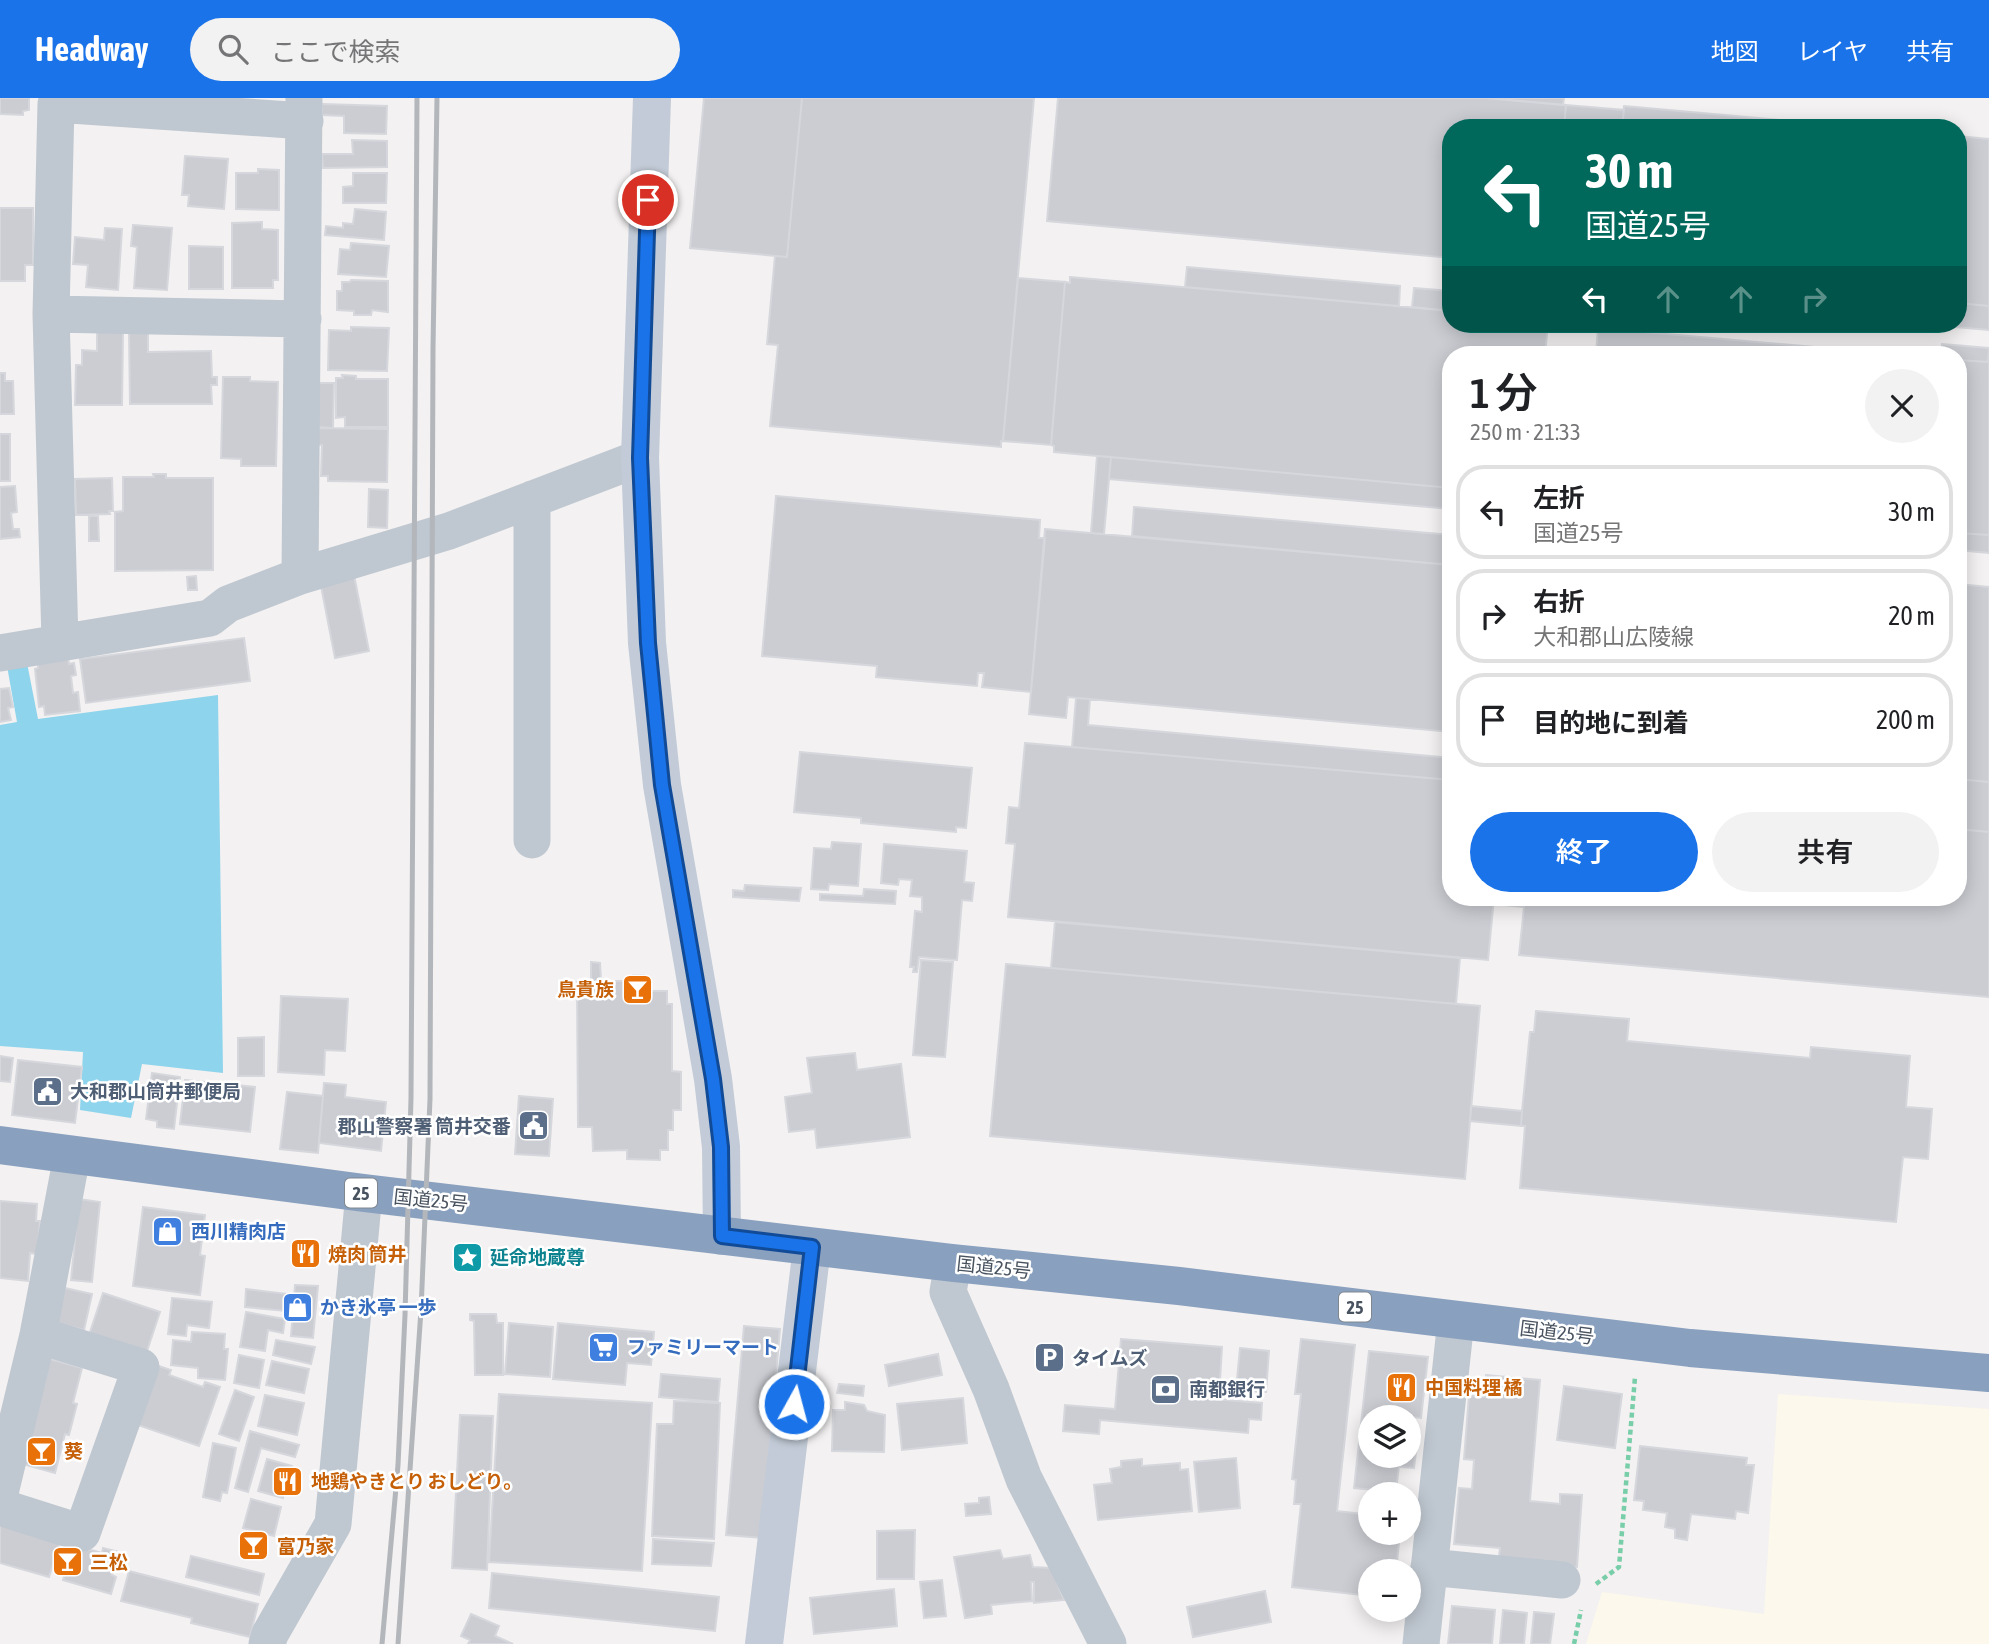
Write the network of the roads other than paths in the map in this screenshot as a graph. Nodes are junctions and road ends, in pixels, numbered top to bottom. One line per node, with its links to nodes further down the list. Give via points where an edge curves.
1 (652, 98): 5 (main road)
2 (304, 109): 3 (street, via 56,104); 4 (street)
3 (51, 314): 4 (street); 8 (street)
4 (303, 319): 7 (street)
5 (640, 458): 6 (street); 14 (main road, via 648,643 660,759 713,1079 721,1147)
6 (532, 499): 7 (street, via 449,531); 10 (street)
7 (300, 576): 8 (street, via 228,604 210,618)
8 (60, 642): 9 (street)
9 (0, 653)
10 (532, 840)
11 (0, 1146): 12 (highway, 国道25号 / 25)
12 (72, 1156): 13 (highway, 国道25号 / 25); 18 (street)
13 (363, 1193): 14 (highway, 国道25号 / 25); 24 (street, via 333,1524)
14 (722, 1236): 15 (highway, 国道25号 / 25)
15 (812, 1247): 16 (highway, 国道25号 / 25); 25 (main road)
16 (953, 1263): 17 (highway, 国道25号 / 25); 26 (street, via 948,1292 1024,1479)
17 (1456, 1320): 19 (highway, 国道25号 / 25, via 1638,1342); 22 (street)
18 (38, 1335): 20 (street); 21 (street, via 141,1367 82,1533)
19 (1989, 1373)
20 (0, 1493)
21 (0, 1507)
22 (1429, 1567): 23 (street); 27 (street)
23 (1578, 1591)
24 (267, 1644)
25 (764, 1644)
26 (1108, 1644)
27 (1421, 1644)

